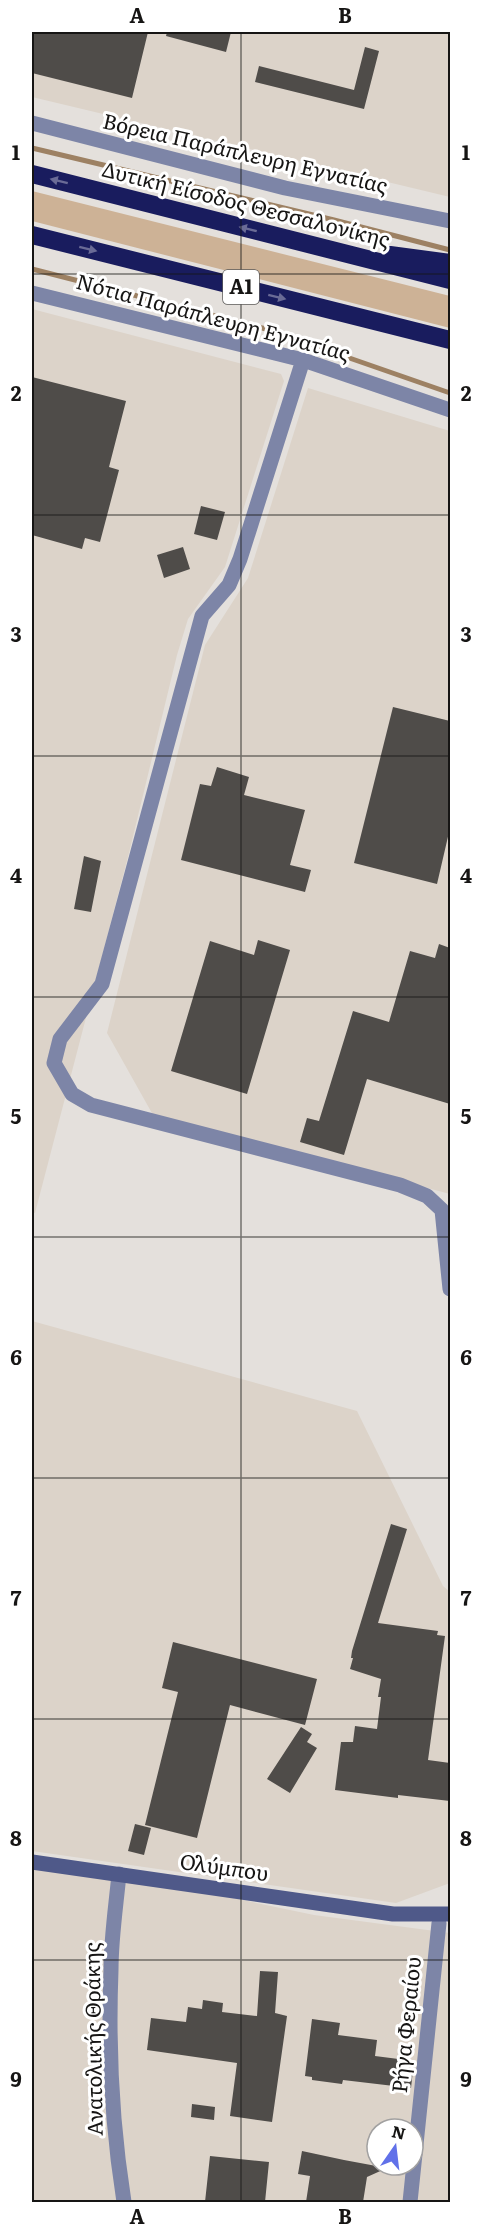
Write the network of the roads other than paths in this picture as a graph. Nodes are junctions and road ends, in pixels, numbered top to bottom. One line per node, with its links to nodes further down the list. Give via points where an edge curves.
1 (32, 123): 3 (street, Βόρεια Παράπλευρη Εγνατίας, via 285,188)
2 (32, 174): 5 (highway, Δυτική Είσοδος Θεσσαλονίκης, one-way to 2)
3 (450, 222)
4 (32, 235): 9 (highway, Α1, one-way to 9)
5 (305, 244): 6 (highway); 7 (highway, Δυτική Είσοδος Θεσσαλονίκης)
6 (450, 262)
7 (450, 280)
8 (32, 293): 10 (street, Νότια Παράπλευρη Εγνατίας)
9 (450, 340)
10 (303, 360): 11 (street, Νότια Παράπλευρη Εγνατίας); 12 (street, via 240,559 229,585 202,616 102,984 60,1038 54,1064 72,1094 91,1105 400,1185 427,1196 442,1210)
11 (450, 410)
12 (450, 1288)
13 (32, 1862): 14 (main road, Ολύμπου)
14 (119, 1874): 15 (main road, Ολύμπου); 16 (street, Ανατολικής Θράκης, via 111,1969 112,2065 117,2161)
15 (446, 1920): 17 (street, Ρήγα Φεραίου)
16 (124, 2202)
17 (410, 2202)

